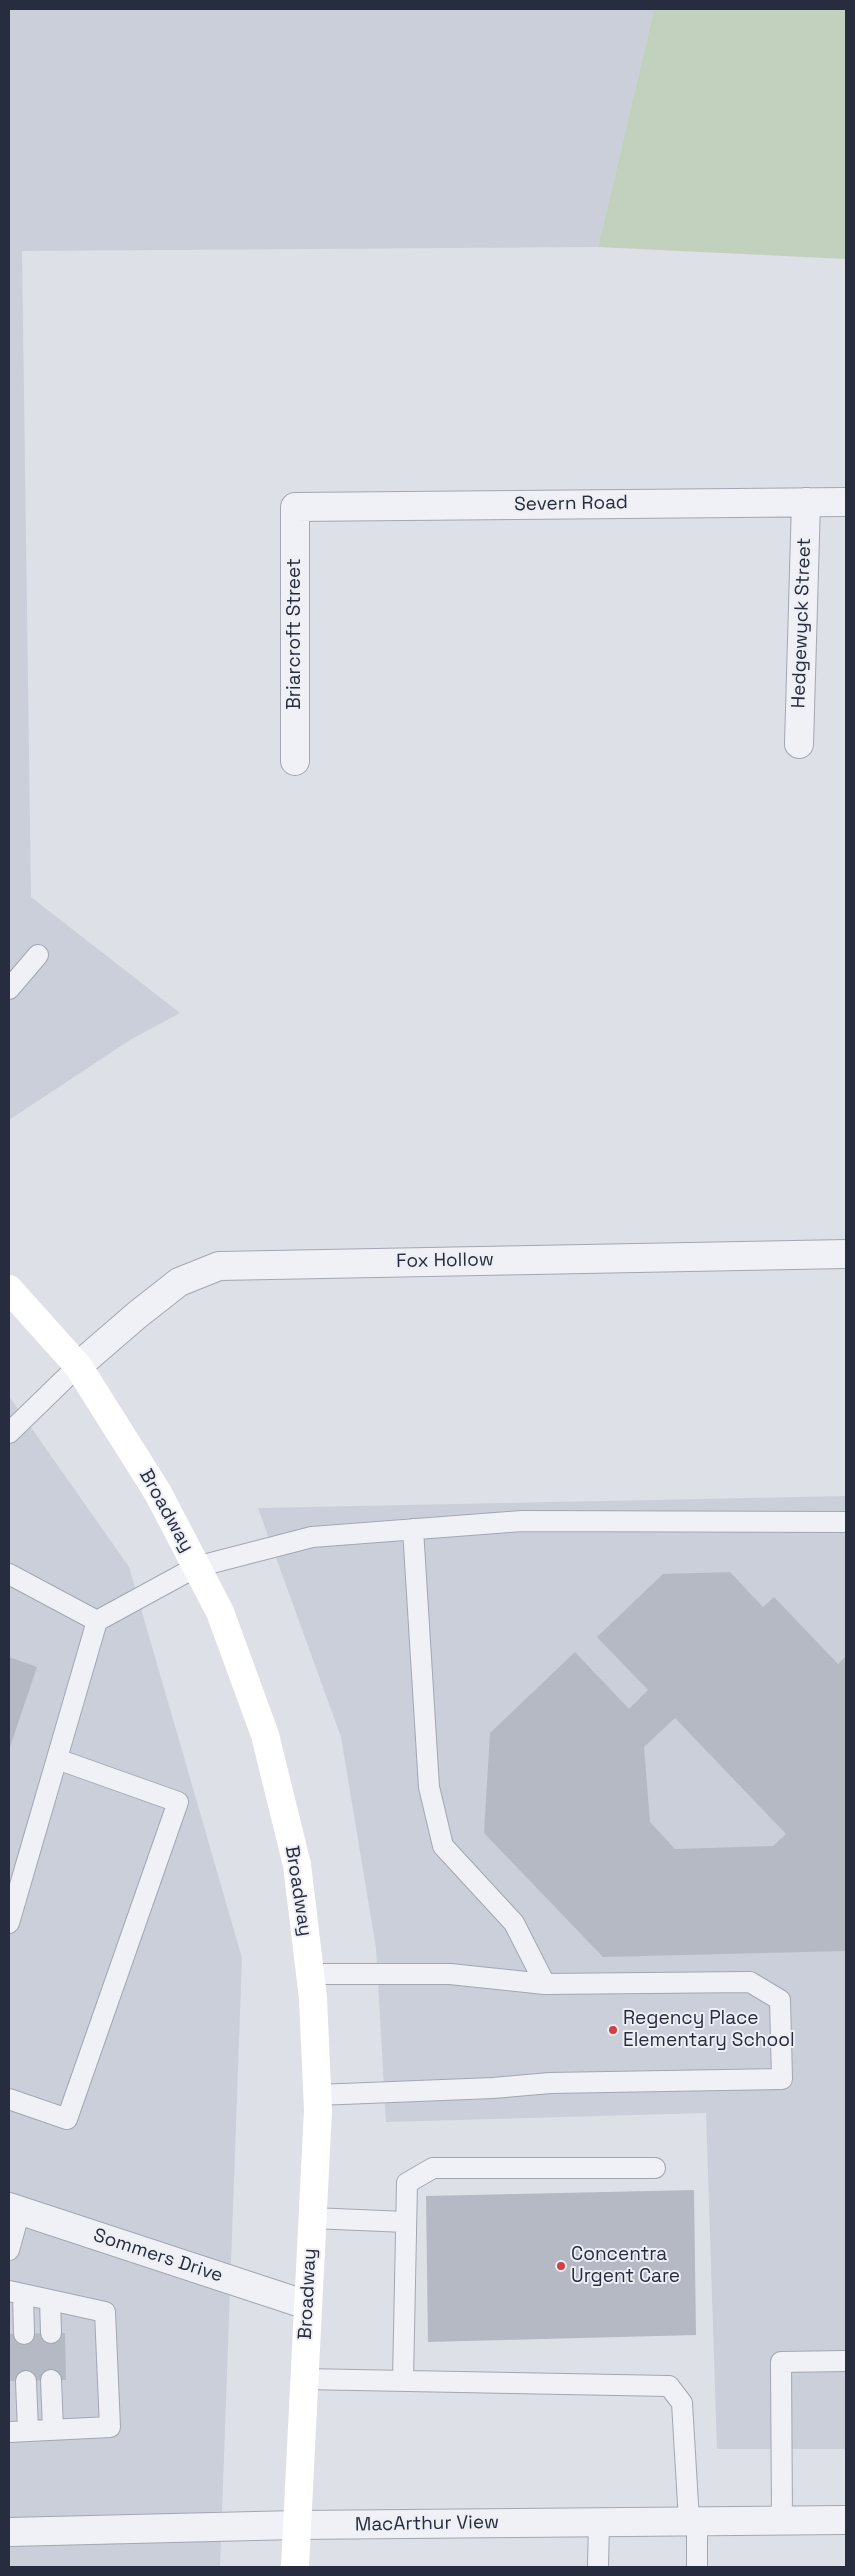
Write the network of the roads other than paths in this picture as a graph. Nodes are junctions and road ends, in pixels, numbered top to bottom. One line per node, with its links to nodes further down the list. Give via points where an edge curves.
1 (806, 502): 2 (street, Severn Road); 3 (street, Severn Road); 4 (street, Hedgewyck Street)
2 (846, 502)
3 (295, 507): 5 (street, Briarcroft Street)
4 (799, 744)
5 (295, 761)
6 (38, 955): 7 (lane)
7 (9, 989)
8 (846, 1254): 10 (street, Fox Hollow, via 219,1266 179,1282)
9 (9, 1289): 10 (main road, Broadway)
10 (78, 1366): 11 (lane); 14 (main road, Broadway, via 158,1493)
11 (9, 1432)
12 (846, 1522): 13 (lane, via 522,1521)
13 (413, 1529): 14 (lane, via 312,1537); 20 (lane, via 429,1787 443,1846 514,1923)
14 (196, 1567): 16 (lane); 19 (main road, Broadway, via 220,1612 265,1735 297,1865)
15 (9, 1574): 16 (lane)
16 (97, 1621): 17 (lane)
17 (57, 1759): 18 (lane); 22 (lane, via 178,1802 67,2119)
18 (9, 1923)
19 (310, 1974): 20 (lane, via 450,1974); 21 (main road, Broadway)
20 (545, 1984): 21 (lane, via 750,1982 780,2000 782,2079 550,2083)
21 (317, 2095): 25 (main road, Broadway)
22 (9, 2099)
23 (655, 2168): 26 (lane, via 433,2168 407,2182)
24 (14, 2208): 27 (lane); 30 (street, Sommers Drive)
25 (312, 2218): 26 (lane); 30 (main road, Broadway)
26 (406, 2222): 37 (lane)
27 (9, 2250)
28 (16, 2293): 29 (lane); 32 (lane)
29 (50, 2300): 31 (lane); 38 (lane, via 105,2312 110,2427)
30 (307, 2305): 34 (main road, Broadway)
31 (51, 2333)
32 (24, 2334)
33 (846, 2361): 40 (lane, via 781,2362)
34 (303, 2379): 37 (lane); 44 (main road, Broadway)
35 (51, 2380): 38 (lane)
36 (26, 2381): 39 (lane)
37 (403, 2381): 42 (lane, via 669,2386 682,2403)
38 (53, 2429): 39 (lane)
39 (18, 2431)
40 (782, 2520): 41 (street, MacArthur View); 42 (street, MacArthur View)
41 (846, 2520)
42 (693, 2521): 43 (street, MacArthur View); 48 (lane)
43 (599, 2522): 44 (street, MacArthur View); 47 (lane)
44 (296, 2525): 45 (street, MacArthur View); 46 (main road, Broadway)
45 (9, 2532)
46 (295, 2567)
47 (598, 2567)
48 (698, 2567)

